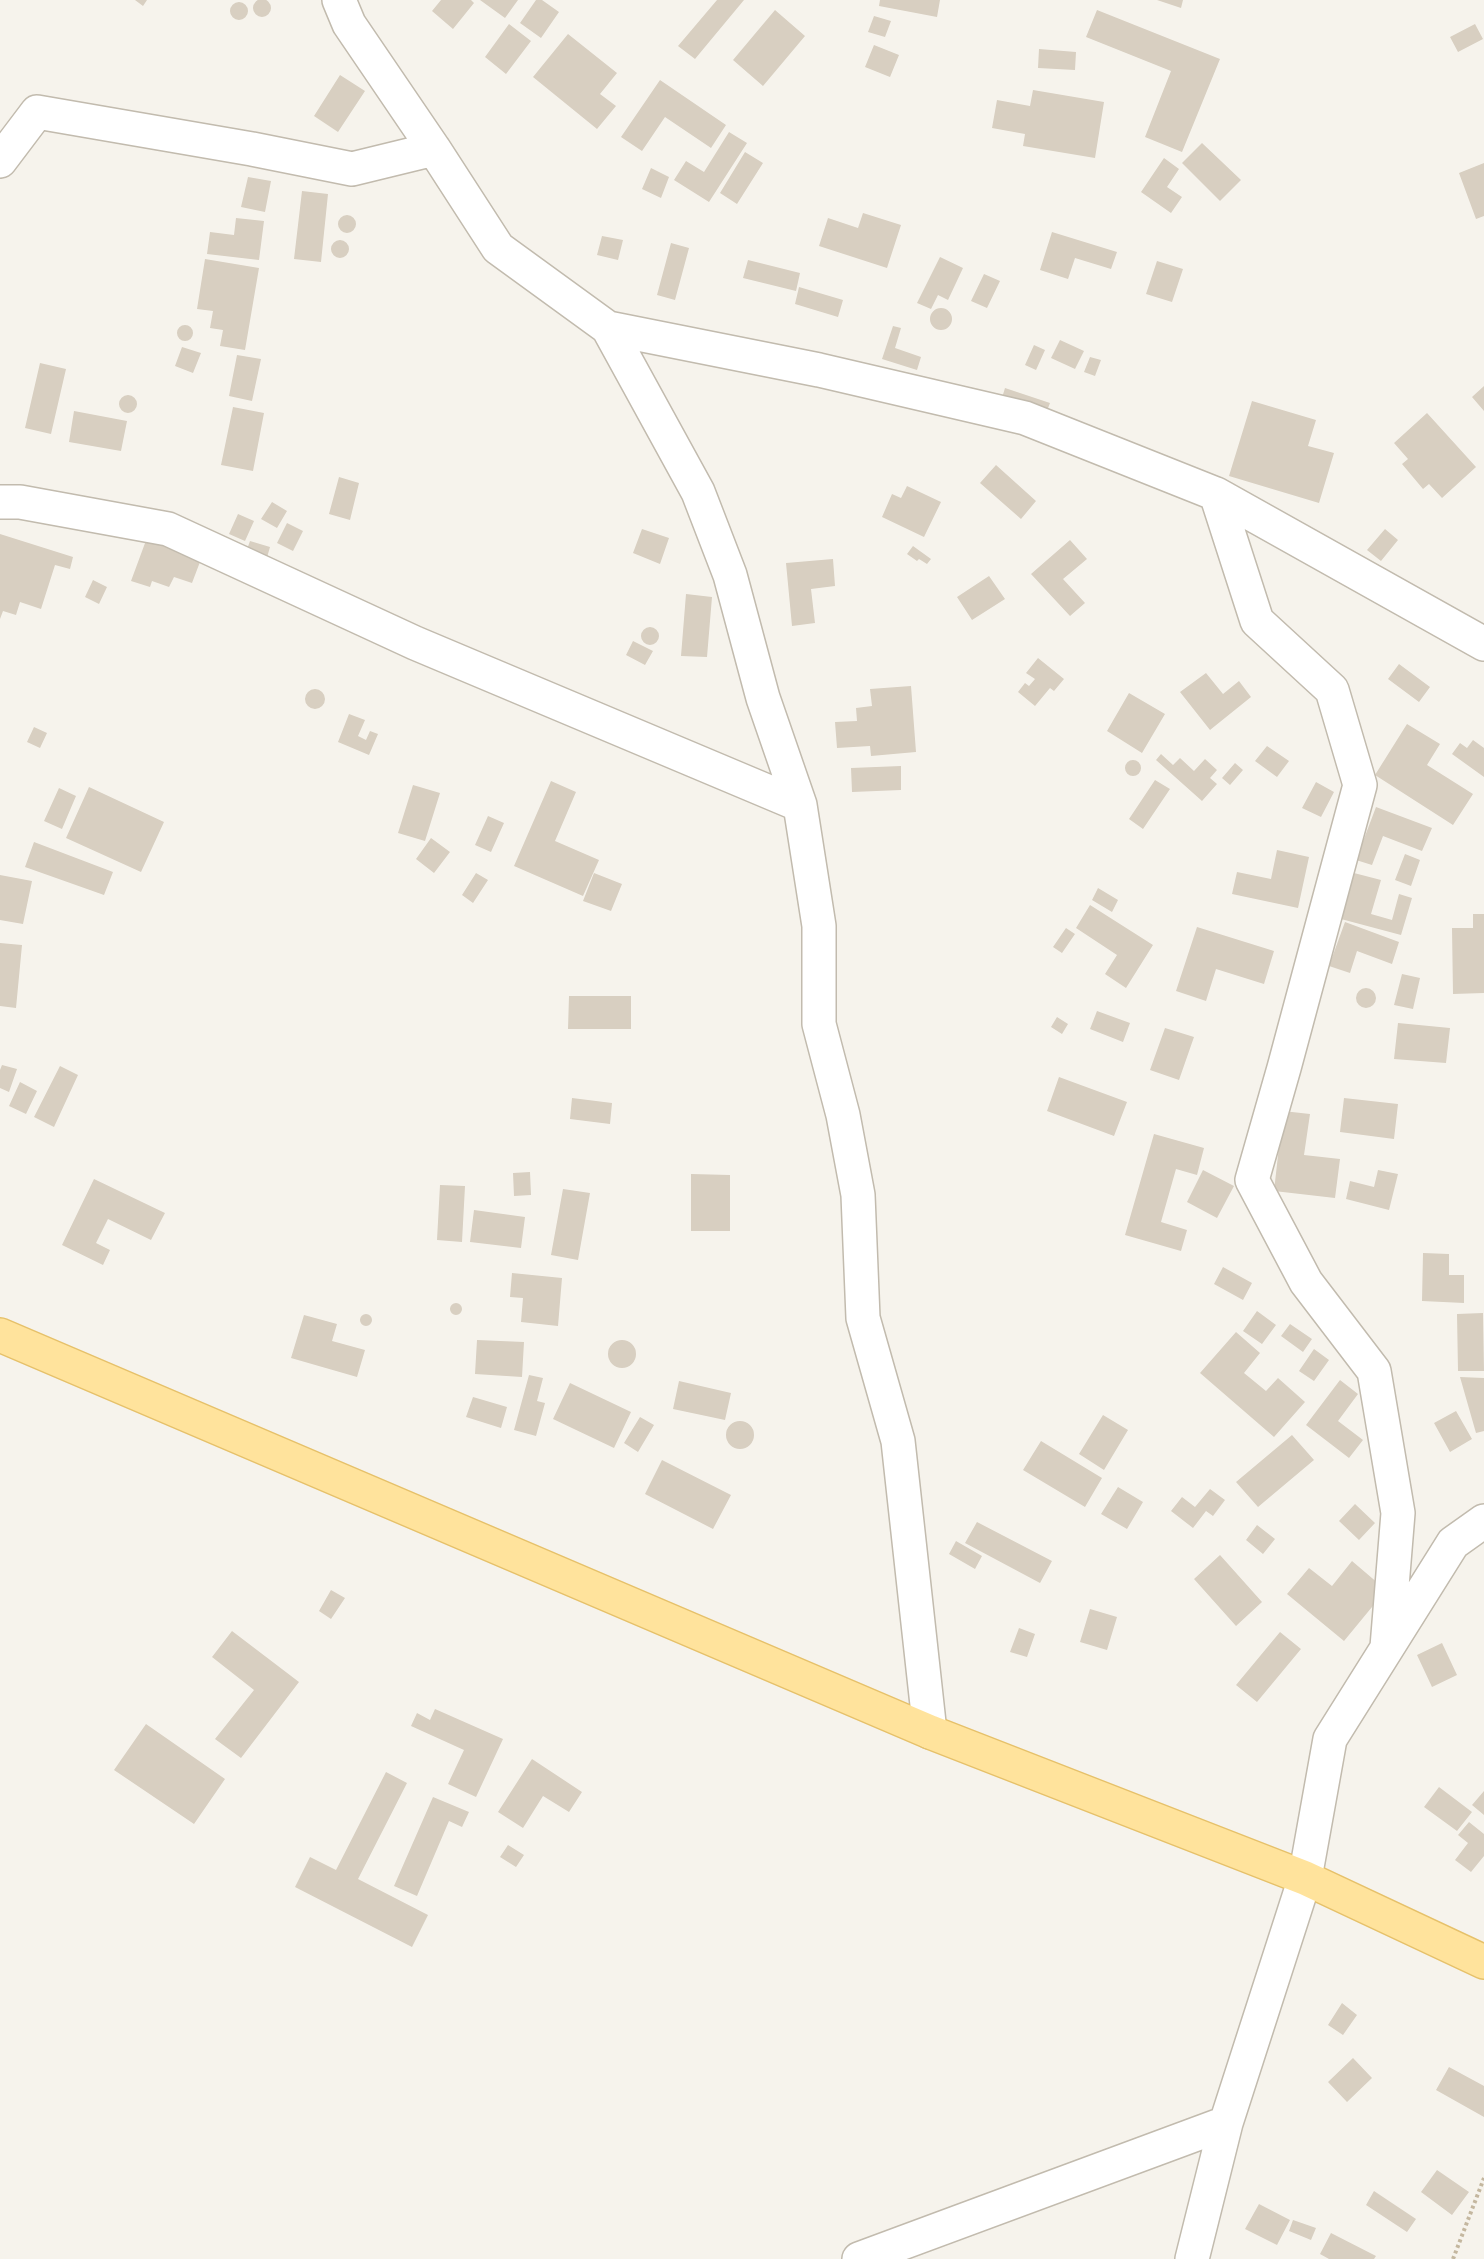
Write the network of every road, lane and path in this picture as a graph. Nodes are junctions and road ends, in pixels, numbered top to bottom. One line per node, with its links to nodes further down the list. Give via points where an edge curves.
1 (339, 0): 2 (street, via 349,24)
2 (434, 149): 3 (street, via 352,169 37,112); 4 (street, via 498,248)
3 (0, 161)
4 (608, 328): 5 (street, via 819,370 1025,418); 8 (street, via 702,502 730,575 763,698)
5 (1216, 494): 7 (street); 11 (street, via 1257,621 1332,690 1360,785 1252,1179 1306,1281 1374,1371 1398,1513)
6 (0, 502): 8 (street, via 21,502 168,529 415,643)
7 (1484, 644)
8 (800, 806): 12 (street, via 819,926 819,1024 843,1115 858,1195 863,1318 898,1441)
9 (0, 1335): 12 (main road)
10 (1484, 1521): 11 (street, via 1453,1543)
11 (1387, 1647): 13 (street, via 1330,1739)
12 (930, 1732): 13 (main road)
13 (1305, 1878): 14 (main road); 15 (street)
14 (1484, 1962)
15 (1226, 2123): 17 (street); 18 (street)
16 (1484, 2178): 19 (path)
17 (859, 2259)
18 (1192, 2259)
19 (1453, 2259)

